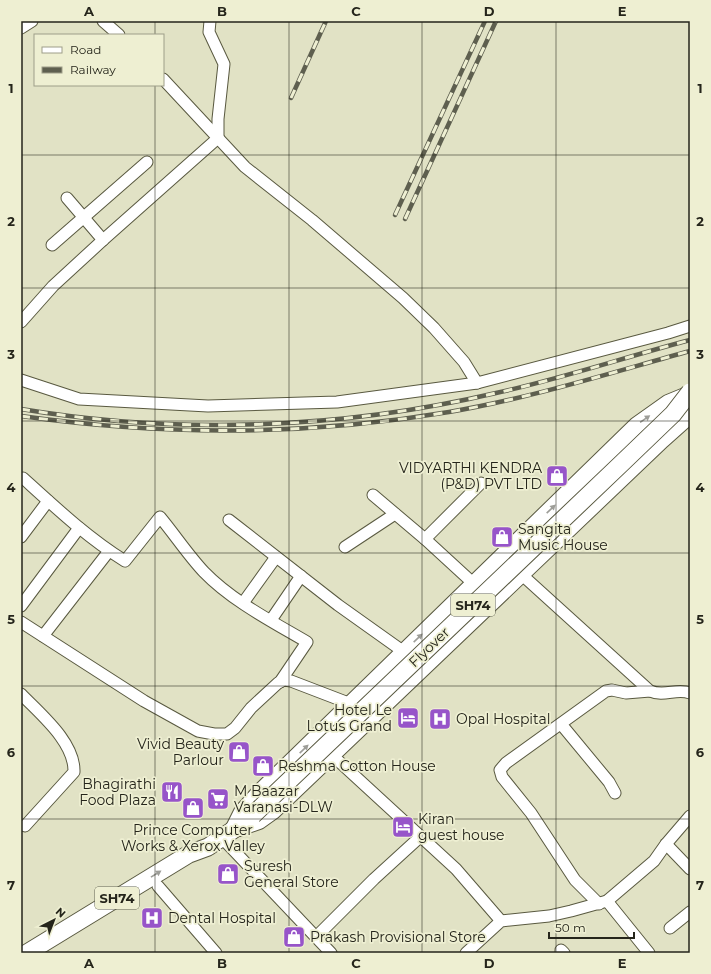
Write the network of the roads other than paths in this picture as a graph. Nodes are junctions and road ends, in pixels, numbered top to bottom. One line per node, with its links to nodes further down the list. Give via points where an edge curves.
1 (32, 21): 4 (street)
2 (103, 21): 5 (street)
3 (210, 21): 7 (street, via 209,32 224,64)
4 (21, 28)
5 (118, 34)
6 (164, 79): 7 (street)
7 (218, 138): 11 (street); 16 (street, via 245,167 403,298 464,362)
8 (147, 162): 10 (street)
9 (67, 198): 10 (street)
10 (83, 218): 11 (street); 12 (street)
11 (103, 240): 13 (street, via 53,286)
12 (52, 245)
13 (21, 322)
14 (690, 326): 16 (street)
15 (21, 380): 16 (street, via 79,399 208,406 337,402)
16 (477, 384)
17 (690, 393): 33 (street, one-way to 17, via 637,424 668,403); 51 (main road, Flyover / SH74, bridge, via 673,414 253,815)
18 (690, 415): 31 (street)
19 (23, 478): 22 (street)
20 (481, 483): 27 (street)
21 (373, 495): 23 (street)
22 (48, 501): 25 (street); 26 (street)
23 (395, 514): 27 (street); 28 (street)
24 (229, 520): 30 (street)
25 (79, 528): 29 (street); 35 (street)
26 (22, 533)
27 (425, 539): 33 (street)
28 (346, 547)
29 (109, 551): 34 (street, via 125,561 160,517 204,572); 38 (street)
30 (276, 557): 32 (street); 34 (street)
31 (521, 574): 41 (street); 46 (street)
32 (301, 576): 36 (street); 39 (street)
33 (474, 584): 39 (street, one-way to 33)
34 (243, 603): 36 (street)
35 (21, 606)
36 (271, 620): 40 (street, via 307,642)
37 (21, 622): 38 (street)
38 (43, 636): 40 (street, via 198,731 227,734)
39 (404, 652): 44 (street)
40 (280, 682): 44 (street, via 290,680)
41 (650, 691): 42 (street, via 660,694 685,691); 45 (street, via 606,691)
42 (690, 693)
43 (21, 694): 49 (street, via 66,745 74,766 74,772)
44 (351, 704): 51 (street, one-way to 44, via 259,793)
45 (561, 724): 47 (street, via 609,782); 55 (street, via 500,770 502,777 531,813 575,880)
46 (332, 755): 50 (street); 51 (street, via 273,811 259,821)
47 (615, 793)
48 (690, 816): 52 (street)
49 (25, 826)
50 (420, 837): 57 (street, via 456,869); 59 (street)
51 (221, 839): 54 (main road, SH74, via 198,862); 59 (street); 60 (main road, SH74, one-way to 51, via 188,854)
52 (666, 844): 53 (street); 55 (street, via 654,862)
53 (690, 870)
54 (158, 886): 61 (main road, SH74); 62 (street)
55 (603, 903): 57 (street, via 549,916); 67 (street)
56 (690, 912): 58 (street)
57 (501, 921): 64 (street)
58 (670, 928)
59 (316, 937): 63 (street)
60 (27, 953)
61 (48, 953)
62 (216, 953)
63 (331, 953)
64 (466, 953)
65 (560, 953): 66 (street, via 561,950)
66 (564, 953)
67 (649, 953)

